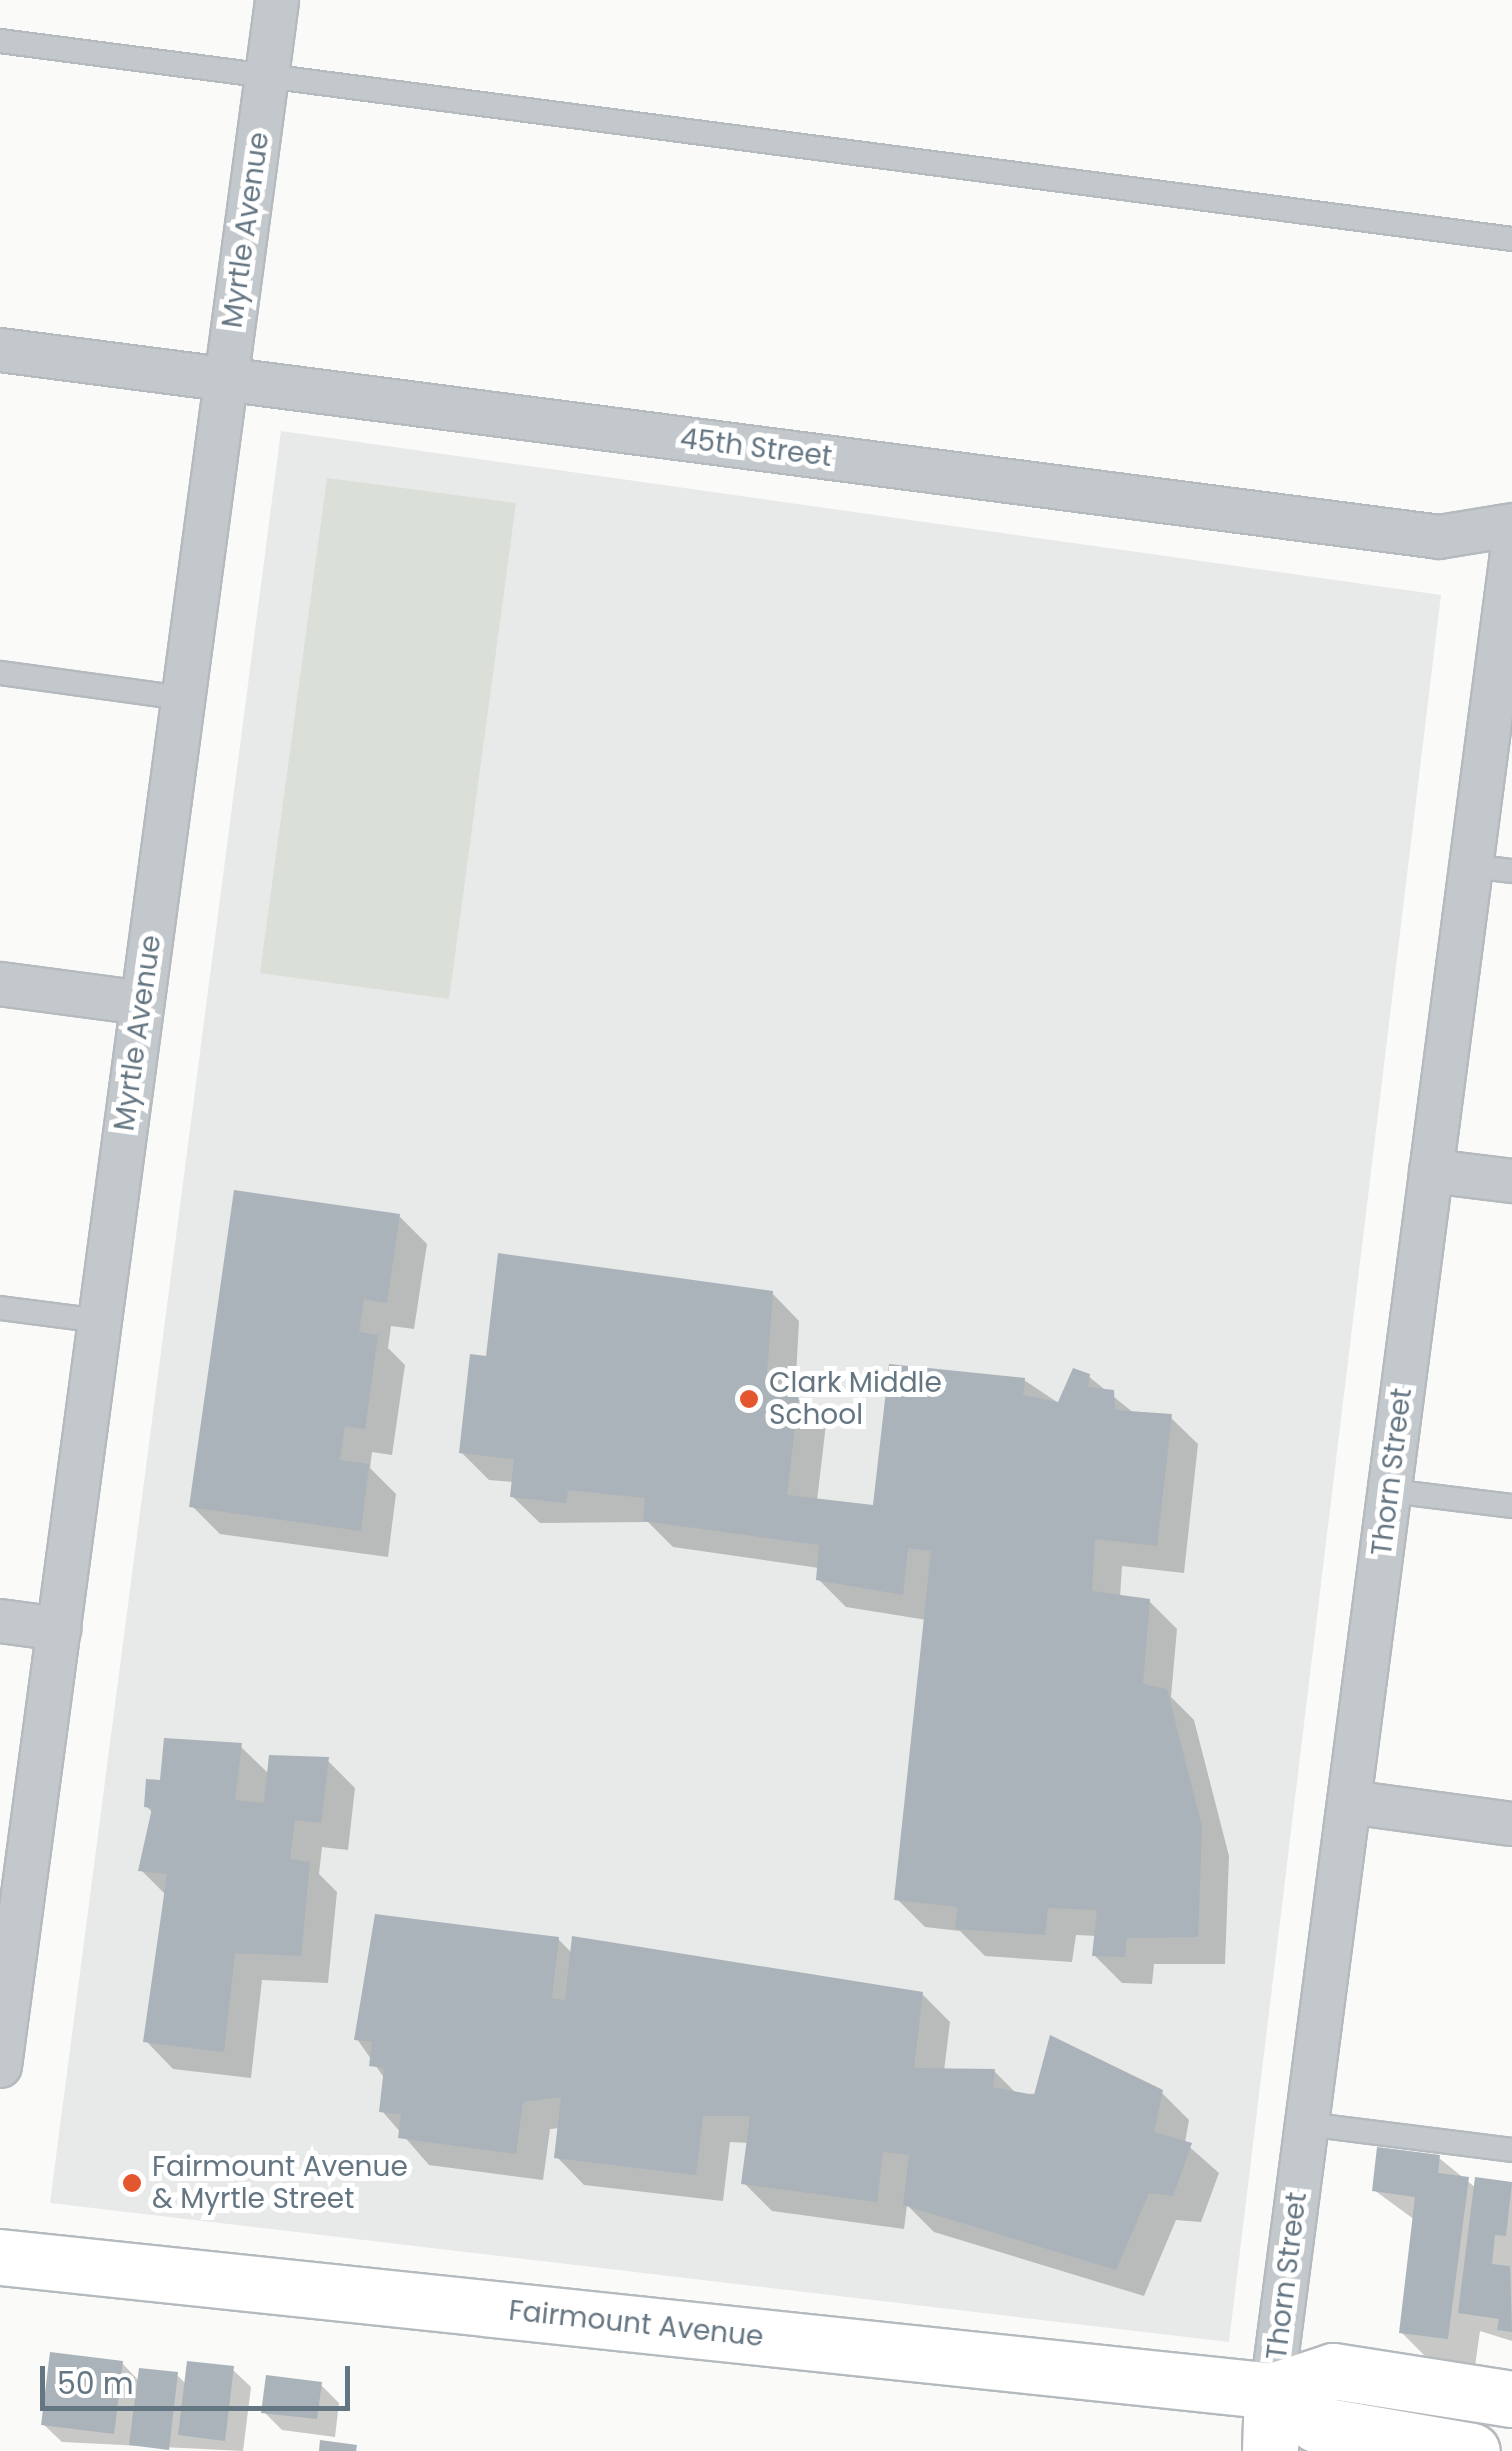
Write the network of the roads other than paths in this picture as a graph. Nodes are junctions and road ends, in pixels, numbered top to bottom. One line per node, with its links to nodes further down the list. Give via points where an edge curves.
1 (277, 0): 3 (street, Myrtle Avenue)
2 (0, 41): 3 (lane)
3 (266, 78): 4 (lane); 6 (street, Myrtle Avenue)
4 (1512, 239)
5 (0, 350): 6 (street, 45th Street)
6 (226, 379): 7 (street, 45th Street, via 1439,537); 10 (street, Myrtle Avenue)
7 (1512, 525)
8 (1512, 554): 11 (street, Thorn Street)
9 (0, 673): 10 (lane)
10 (183, 698): 13 (street, Myrtle Avenue)
11 (1492, 868): 14 (street, Thorn Street)
12 (0, 984): 13 (street)
13 (142, 1003): 17 (street, Myrtle Avenue)
14 (1431, 1171): 15 (street); 18 (street, Thorn Street)
15 (1512, 1181)
16 (0, 1308): 17 (lane)
17 (100, 1322): 21 (street, Myrtle Avenue)
18 (1390, 1491): 19 (lane); 22 (street, Thorn Street)
19 (1512, 1506)
20 (0, 1620): 21 (street)
21 (59, 1629): 24 (street, Myrtle Avenue)
22 (1349, 1802): 23 (street); 26 (street, Thorn Street)
23 (1512, 1824)
24 (9, 1928): 25 (street, Myrtle Avenue)
25 (0, 2066)
26 (1306, 2124): 27 (lane); 29 (street, Thorn Street)
27 (1512, 2150)
28 (0, 2257): 29 (main road, Fairmount Avenue)
29 (1272, 2391): 30 (main road, Fairmount Avenue, via 1333,2371); 31 (main road); 32 (main road, via 1316,2424)
30 (1512, 2399)
31 (1270, 2451)
32 (1472, 2451)

